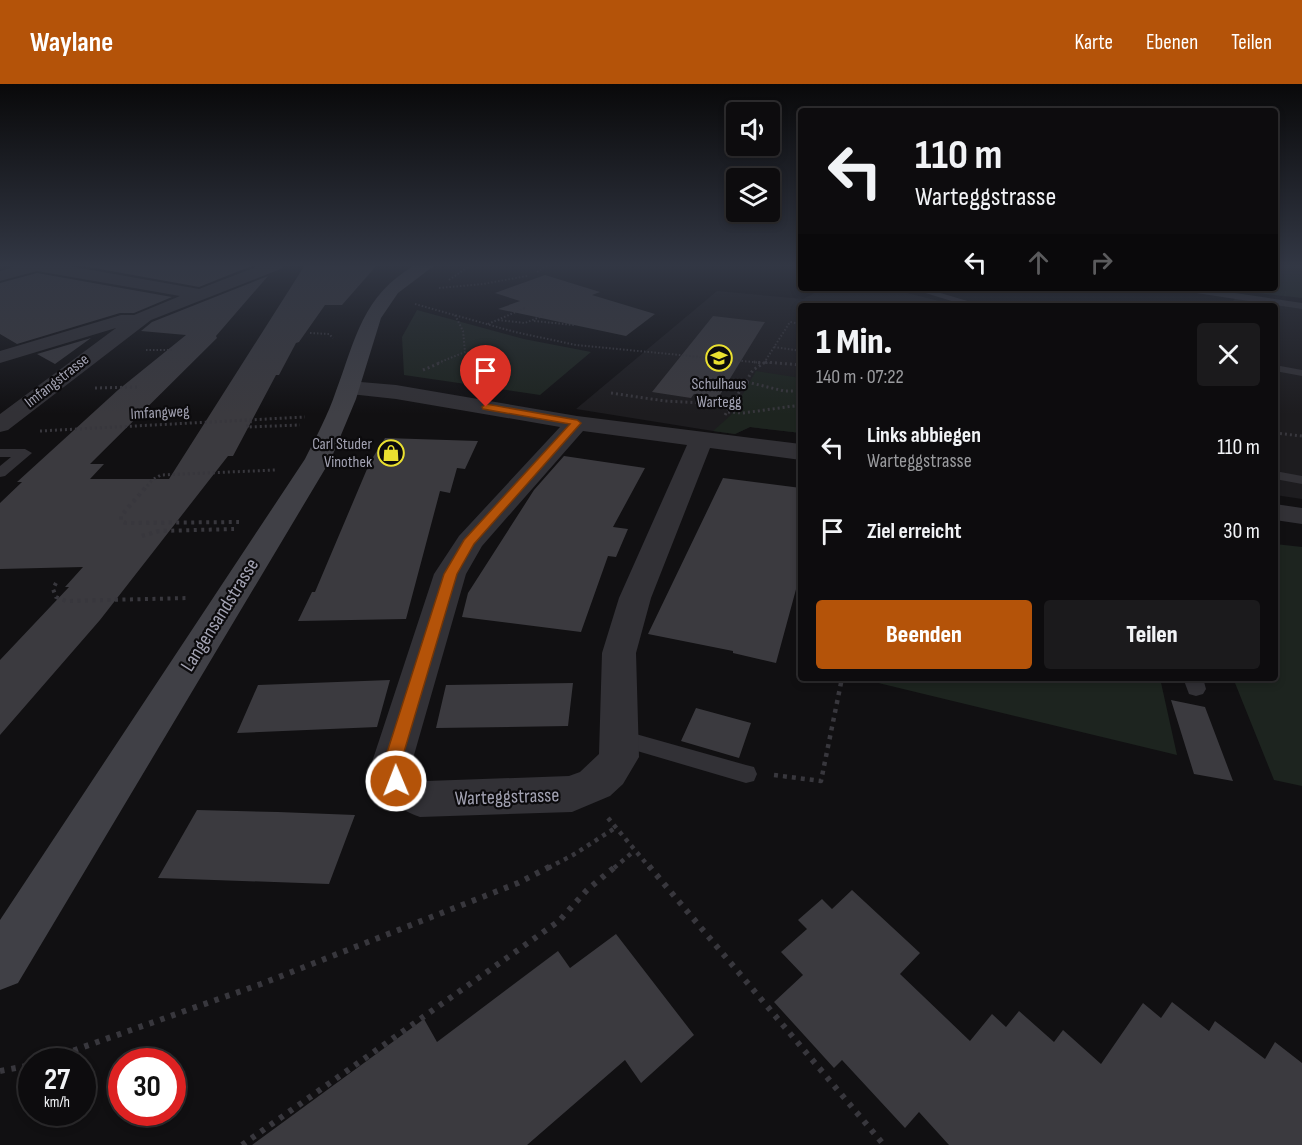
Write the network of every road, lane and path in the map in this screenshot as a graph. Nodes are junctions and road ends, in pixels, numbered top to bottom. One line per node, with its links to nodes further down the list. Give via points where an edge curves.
1 (149, 315): 6 (street, Imfangstrasse)
2 (373, 315): 25 (street, Langensandstrasse)
3 (455, 315): 10 (path); 22 (path, via 463,331 465,352)
4 (510, 315): 7 (path)
5 (545, 315): 8 (path)
6 (145, 316): 17 (street); 35 (street, Imfangstrasse)
7 (498, 320): 8 (path); 10 (path)
8 (534, 321): 11 (path)
9 (798, 323): 14 (path, via 790,322)
10 (487, 325): 19 (path, via 577,345)
11 (574, 325)
12 (310, 333): 13 (path, via 329,334)
13 (333, 340)
14 (774, 347): 15 (path); 19 (path)
15 (798, 351)
16 (1278, 356): 18 (lane)
17 (0, 357)
18 (1302, 360)
19 (764, 363): 20 (path); 24 (path, via 753,370)
20 (798, 366)
21 (1278, 369): 23 (lane)
22 (421, 371)
23 (1302, 373)
24 (747, 382): 26 (path); 28 (path)
25 (349, 388): 34 (street, via 396,392); 49 (street, Langensandstrasse, via 318,459)
26 (798, 391)
27 (611, 393): 28 (path, via 665,401)
28 (735, 401): 30 (path)
29 (798, 405): 31 (path)
30 (731, 408)
31 (728, 412)
32 (305, 417): 33 (path, Imfangweg)
33 (251, 420): 36 (path, Imfangweg); 38 (path, via 247,427 301,424)
34 (577, 423): 40 (street); 54 (street, Warteggstrasse, via 469,542 450,574 392,762 396,781 420,799 572,794 595,784 609,772 619,757)
35 (0, 425)
36 (29, 431)
37 (1278, 433): 39 (path)
38 (295, 434)
39 (1302, 436)
40 (701, 440): 41 (street); 54 (street, Warteggstrasse, via 635,598 619,653)
41 (798, 452)
42 (0, 453): 44 (lane, via 25,453)
43 (271, 470): 49 (path, via 161,475 121,516 126,522 149,524)
44 (0, 473)
45 (1278, 476): 46 (lane)
46 (1302, 480)
47 (1278, 513): 48 (street)
48 (1302, 516)
49 (262, 525): 50 (path, via 159,531); 52 (street, Langensandstrasse)
50 (142, 536)
51 (56, 583): 52 (path, via 56,597 66,601)
52 (231, 597): 57 (street, Langensandstrasse)
53 (841, 681): 55 (path, via 821,781)
54 (618, 737): 55 (lane)
55 (746, 774)
56 (615, 828): 58 (path, via 518,883 261,984)
57 (0, 965)
58 (80, 1048)
59 (18, 1068): 60 (path)
60 (0, 1071)
61 (242, 1145): 62 (path, via 559,921 588,890 635,852)
62 (884, 1145)

